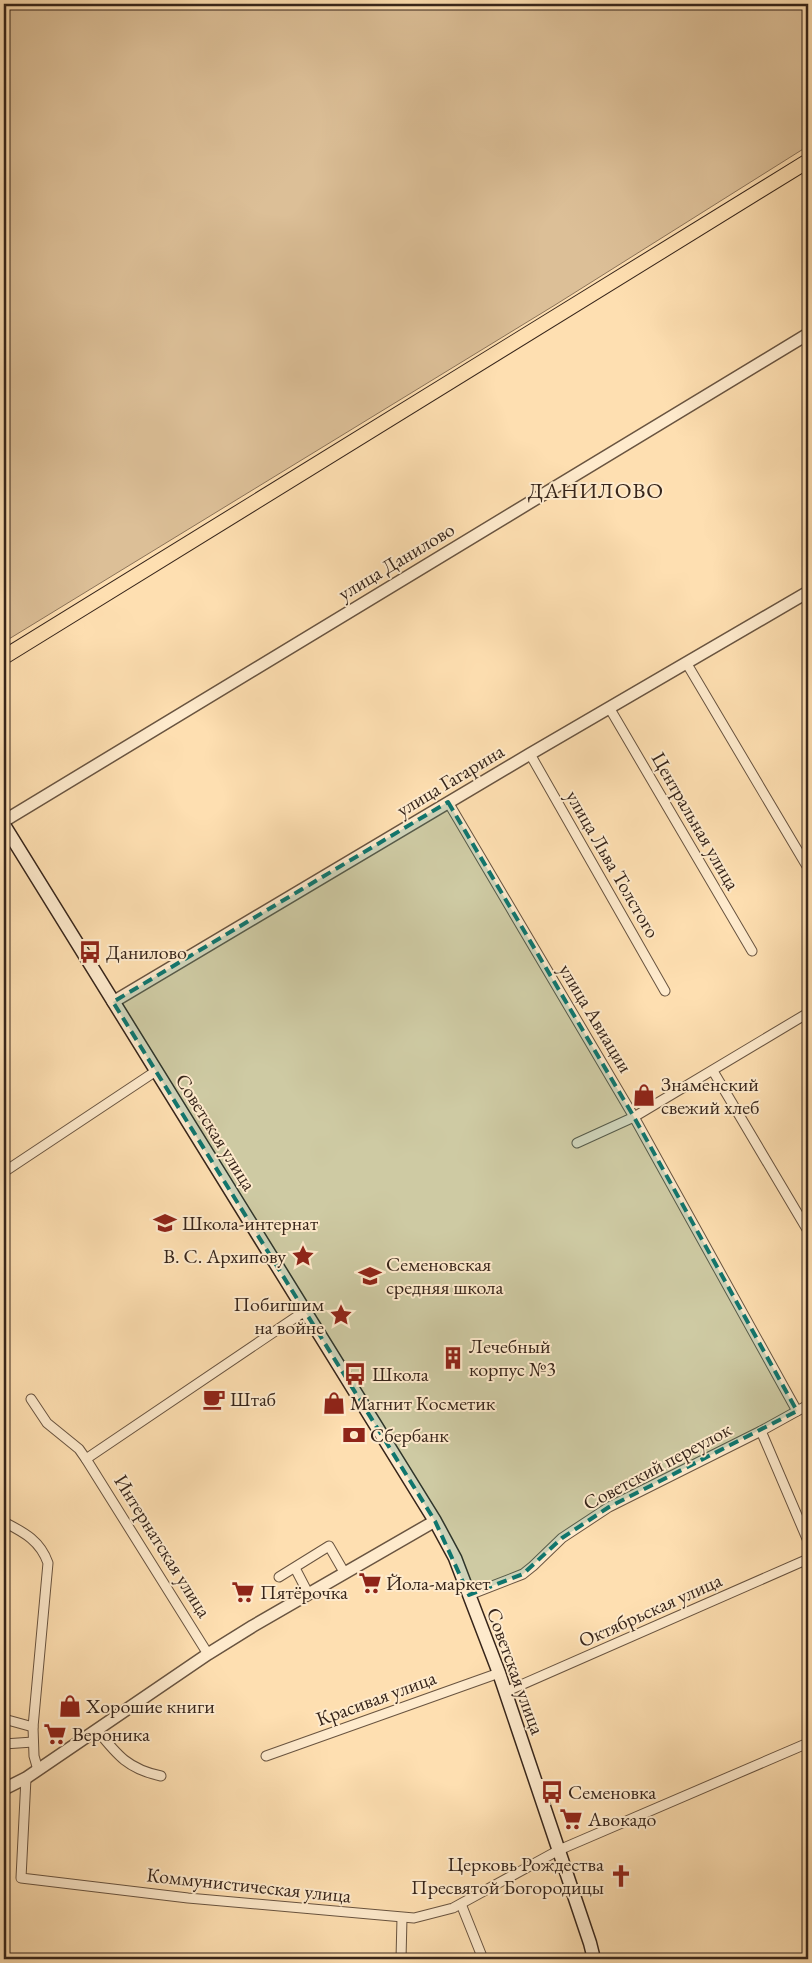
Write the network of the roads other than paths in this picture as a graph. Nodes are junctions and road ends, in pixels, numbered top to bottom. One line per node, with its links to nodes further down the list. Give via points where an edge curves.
1 (808, 161): 4 (main road)
2 (808, 334): 9 (street, улица Данилово)
3 (808, 592): 5 (street, улица Гагарина)
4 (4, 657)
5 (687, 664): 6 (street, улица Гагарина); 11 (street)
6 (610, 709): 7 (street, улица Гагарина); 12 (street, Центральная улица)
7 (530, 754): 8 (street, улица Гагарина); 13 (street, улица Льва Толстого)
8 (448, 802): 14 (street, улица Гагарина); 18 (street, улица Авиации)
9 (4, 821)
10 (4, 825): 14 (main road, Советская улица)
11 (808, 868)
12 (752, 951)
13 (665, 991)
14 (113, 1002): 16 (main road, Советская улица)
15 (808, 1014): 17 (street)
16 (156, 1071): 20 (street); 22 (main road, Советская улица)
17 (713, 1071): 18 (street); 21 (street)
18 (634, 1117): 19 (street); 25 (street, улица Авиации)
19 (577, 1144)
20 (4, 1172)
21 (808, 1231)
22 (305, 1311): 27 (street); 28 (main road, Советская улица)
23 (32, 1399): 27 (street, Интернатская улица, via 47,1423)
24 (808, 1405): 25 (street)
25 (797, 1411): 26 (street)
26 (761, 1431): 30 (street, Советский переулок); 36 (street, Советский переулок, via 609,1507 562,1538 522,1574)
27 (86, 1459): 37 (street, Интернатская улица)
28 (435, 1521): 33 (street); 36 (main road, Советская улица, via 455,1558)
29 (4, 1522): 41 (street, via 31,1536 48,1563)
30 (808, 1541)
31 (808, 1559): 39 (street, Октябрьская улица)
32 (295, 1568): 33 (street, via 328,1546); 34 (street); 35 (street)
33 (344, 1572): 35 (street)
34 (279, 1577)
35 (308, 1592): 37 (street)
36 (469, 1595): 38 (main road, Советская улица)
37 (208, 1654): 42 (street)
38 (498, 1674): 39 (main road, Советская улица); 46 (street, Красивая улица)
39 (505, 1692): 51 (main road, Советская улица)
40 (4, 1719): 41 (street)
41 (32, 1727): 43 (street)
42 (97, 1730): 47 (street); 48 (street, via 115,1753 130,1765)
43 (32, 1742): 45 (street); 47 (street)
44 (808, 1743): 51 (street, Коммунистическая улица)
45 (4, 1744)
46 (266, 1756)
47 (38, 1770): 49 (street)
48 (161, 1776)
49 (26, 1778): 50 (street); 53 (street, Коммунистическая улица, via 21,1878)
50 (4, 1789)
51 (559, 1850): 52 (street, Коммунистическая улица); 56 (main road, Советская улица)
52 (461, 1904): 53 (street, Коммунистическая улица, via 431,1915); 55 (street)
53 (402, 1918): 54 (street)
54 (401, 1959)
55 (482, 1959)
56 (594, 1959)

